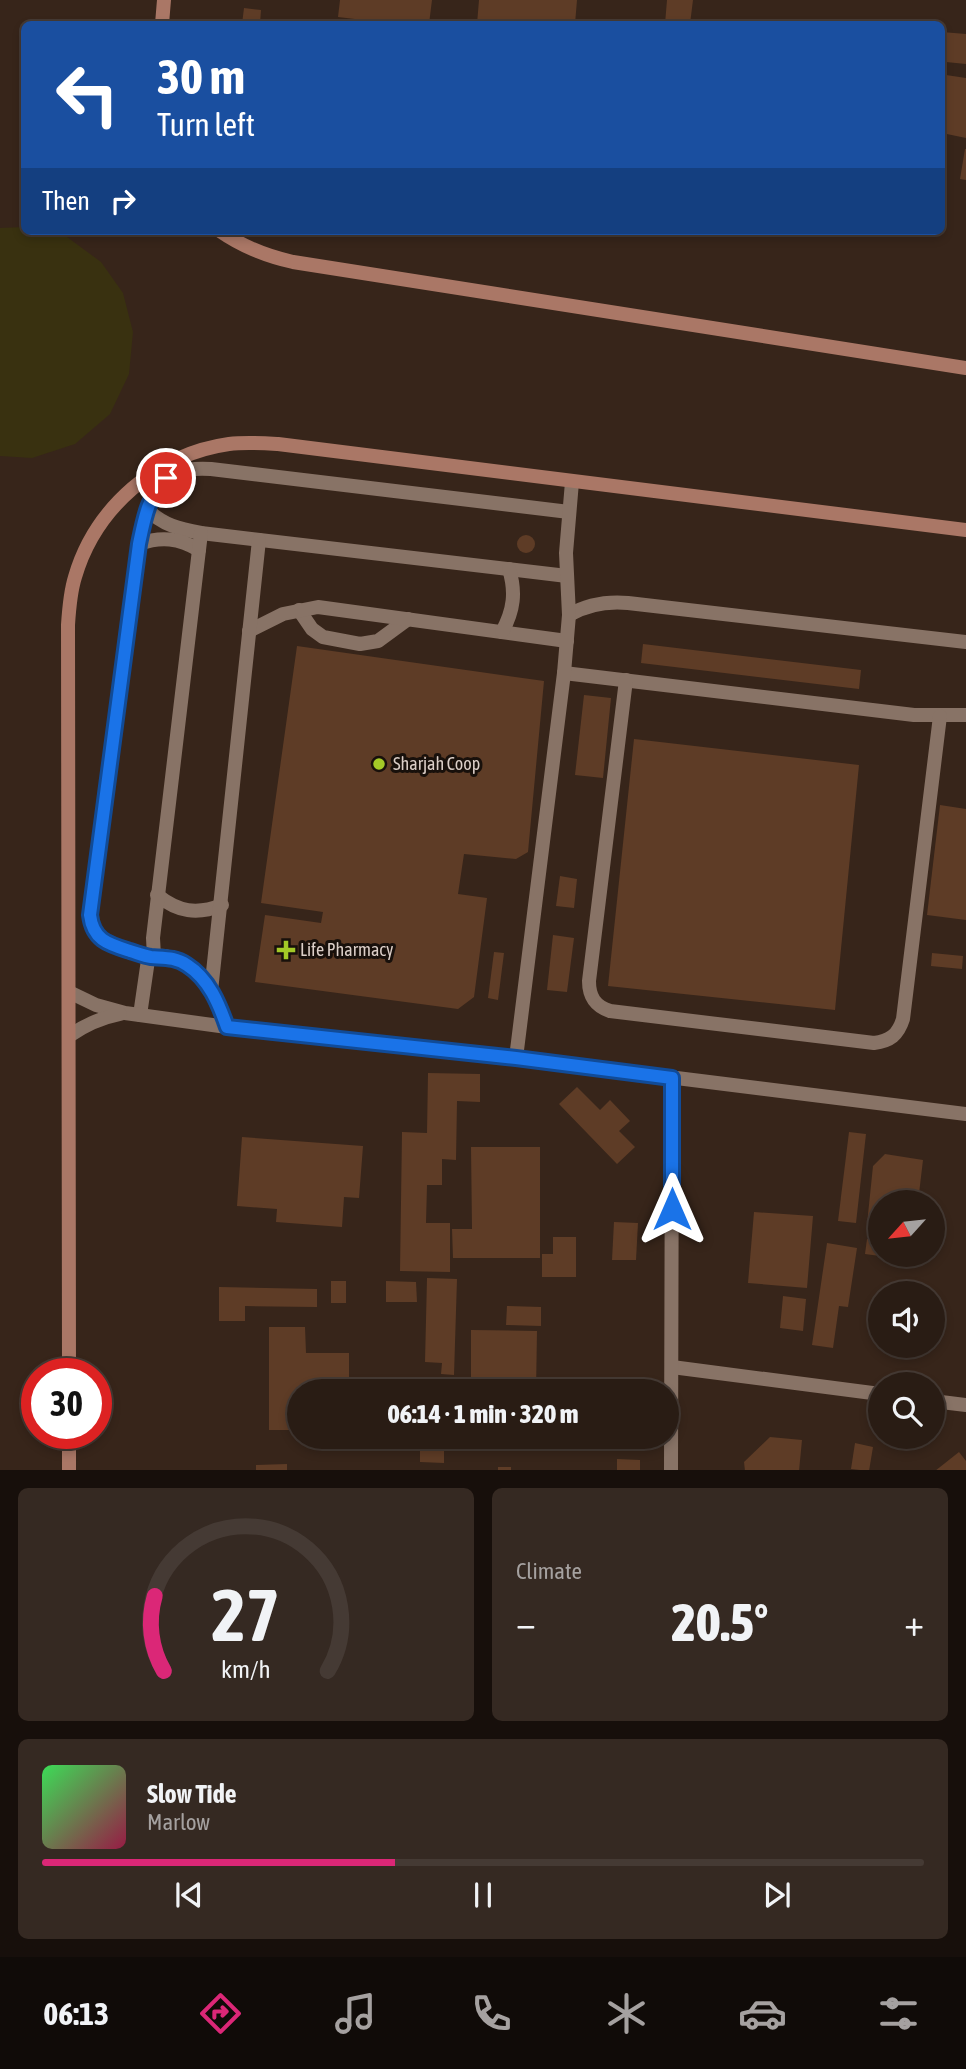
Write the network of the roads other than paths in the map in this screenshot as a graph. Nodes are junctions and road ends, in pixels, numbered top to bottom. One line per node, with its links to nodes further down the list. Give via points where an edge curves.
1 (164, 0): 2 (main road)
2 (162, 21)
3 (227, 235): 4 (main road, via 250,249 293,262)
4 (966, 368)
5 (572, 482): 7 (street); 8 (main road); 30 (main road, via 253,443 229,444 182,457 122,497 93,534 70,601)
6 (147, 509): 7 (street, via 156,487 166,478 188,468 202,468); 9 (street, via 172,527); 11 (street)
7 (569, 512): 14 (street)
8 (966, 530)
9 (201, 533): 10 (street); 12 (street)
10 (259, 540): 13 (street); 18 (street)
11 (139, 544): 12 (street, via 175,539); 28 (street, via 90,915 91,925 103,941)
12 (199, 550): 26 (street)
13 (509, 569): 14 (street); 19 (street, via 514,595)
14 (567, 576): 16 (street)
15 (299, 610): 17 (street, via 318,607); 17 (street, via 323,638 360,644 378,641); 18 (street)
16 (569, 615): 20 (street); 21 (street, via 597,603 628,603)
17 (408, 620): 19 (street)
18 (249, 631): 27 (street)
19 (502, 632): 20 (street)
20 (567, 641): 22 (street)
21 (966, 642)
22 (564, 673): 23 (street); 34 (street)
23 (626, 680): 25 (street); 25 (street, via 589,981 593,1001 610,1011 874,1043 894,1037 903,1019)
24 (966, 715): 25 (street)
25 (940, 716)
26 (158, 895): 27 (street, via 188,911); 28 (street)
27 (222, 905): 29 (street)
28 (153, 956): 29 (street, via 188,965); 31 (street, via 147,962)
29 (212, 990): 32 (street)
30 (69, 992): 31 (street); 33 (main road)
31 (132, 1014): 32 (street); 33 (street, via 104,1017)
32 (227, 1027): 34 (street)
33 (69, 1036): 37 (main road)
34 (516, 1058): 35 (street)
35 (672, 1078): 36 (street); 38 (street)
36 (966, 1114)
37 (69, 1358)
38 (671, 1367): 39 (street); 44 (street)
39 (868, 1392)
40 (945, 1402): 41 (street)
41 (966, 1405)
42 (69, 1449): 43 (main road)
43 (69, 1470)
44 (671, 1470)

